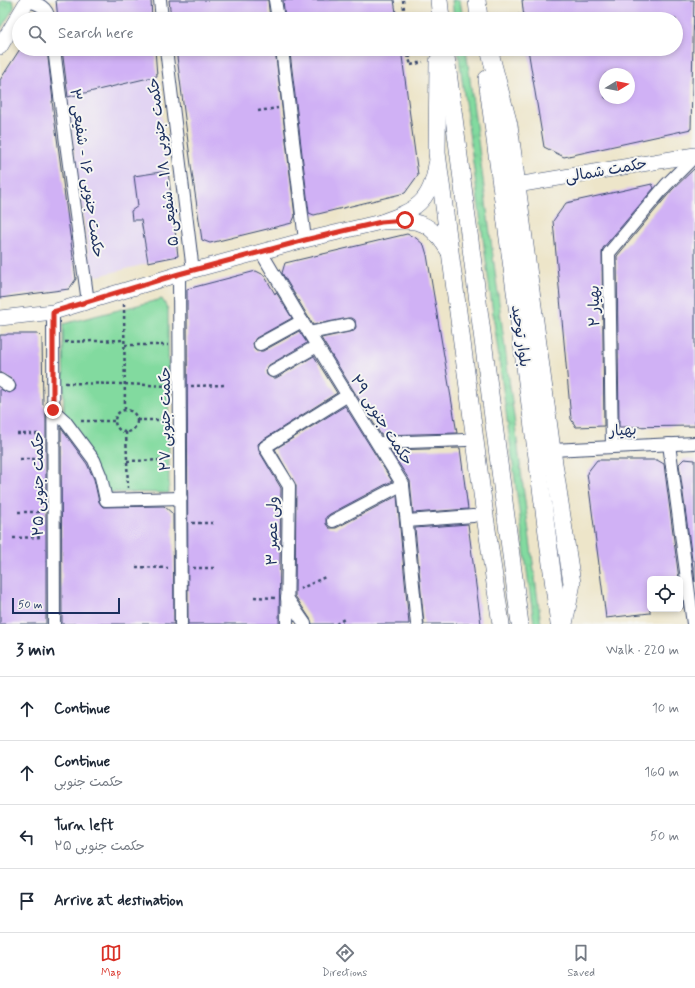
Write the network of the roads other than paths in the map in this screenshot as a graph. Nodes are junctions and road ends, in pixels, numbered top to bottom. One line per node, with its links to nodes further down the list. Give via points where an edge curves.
1 (28, 0): 4 (street); 5 (street, via 39,4)
2 (160, 0): 6 (street)
3 (275, 0): 7 (street)
4 (21, 12)
5 (48, 12)
6 (161, 12)
7 (277, 12)
8 (12, 27): 9 (street)
9 (0, 47)
10 (55, 56): 25 (street, حکمت جنوبی ۱۶ - شفیعی ۳)
11 (167, 56): 24 (street, حکمت جنوبی ۱۸ - شفیعی ۵)
12 (283, 56): 21 (street)
13 (438, 56): 17 (main road)
14 (446, 56): 54 (main road)
15 (484, 56): 55 (main road, بلوار توحید)
16 (491, 56): 19 (main road, via 508,125)
17 (437, 153): 20 (street, via 434,179 427,195 415,208); 23 (main road)
18 (695, 156): 19 (street, حکمت شمالی); 40 (street, بهیار ۲, via 666,185 609,254)
19 (517, 185): 41 (main road)
20 (381, 222): 21 (street); 23 (street, via 418,222 430,228)
21 (305, 240): 22 (street)
22 (262, 252): 24 (street); 28 (street, حکمت جنوبی ۲۹)
23 (451, 254): 53 (main road)
24 (186, 273): 25 (street); 43 (street, حکمت جنوبی ۲۷, via 180,344)
25 (88, 302): 26 (street)
26 (53, 312): 27 (street); 35 (street, حکمت جنوبی ۲۵)
27 (0, 318)
28 (302, 321): 30 (street, حکمت جنوبی ۲۹); 31 (street)
29 (349, 326): 30 (street)
30 (309, 333): 32 (street, حکمت جنوبی ۲۹)
31 (260, 344)
32 (317, 346): 33 (street); 34 (street, حکمت جنوبی ۲۹)
33 (273, 371)
34 (348, 395): 37 (street, حکمت جنوبی ۲۹); 47 (street, ولی عصر ۳, via 265,447 288,486)
35 (53, 410): 43 (street, via 66,421 94,460 106,500); 48 (street, حکمت جنوبی ۲۵)
36 (466, 440): 37 (street)
37 (378, 443): 42 (street, حکمت جنوبی ۲۹)
38 (695, 443): 39 (street, بهیار)
39 (669, 444): 40 (street, بهیار); 57 (street)
40 (612, 447): 41 (street, بهیار)
41 (552, 450): 56 (main road, via 572,583)
42 (403, 484): 45 (street); 46 (street, حکمت جنوبی ۲۹)
43 (181, 498): 49 (street, حکمت جنوبی ۲۷)
44 (473, 516): 46 (street)
45 (333, 521)
46 (407, 521): 52 (street, حکمت جنوبی ۲۹)
47 (287, 597): 50 (street, ولی عصر ۳); 51 (street)
48 (54, 624)
49 (181, 624)
50 (287, 624)
51 (306, 624)
52 (417, 624)
53 (501, 624)
54 (520, 624)
55 (559, 624)
56 (564, 624)
57 (693, 624)

